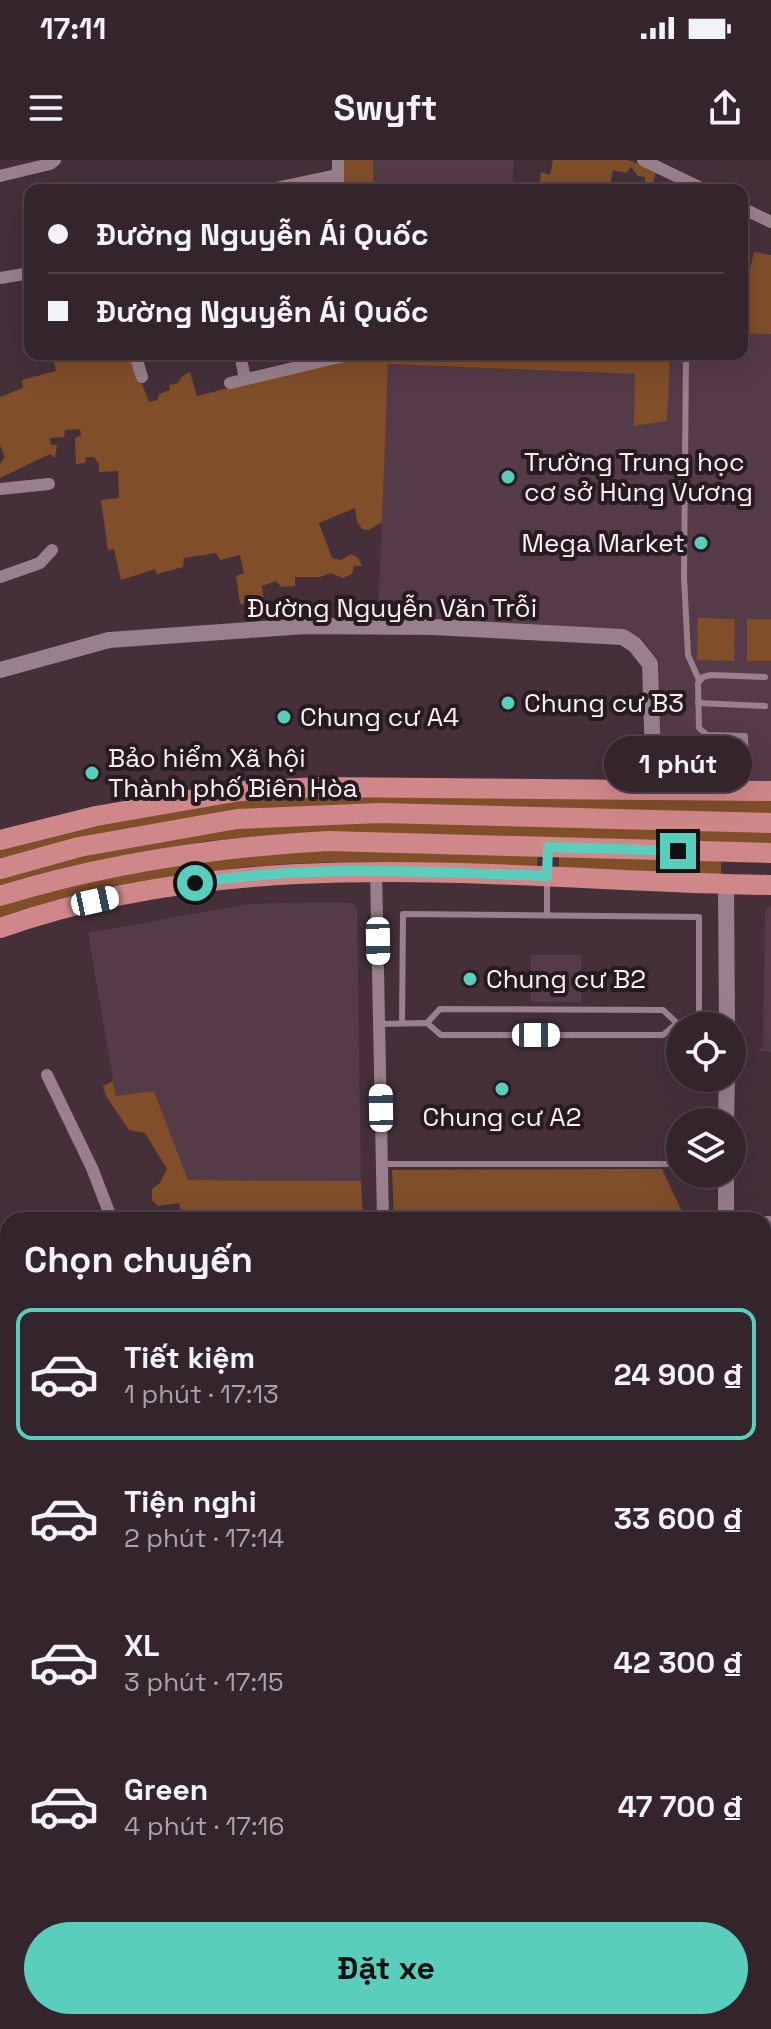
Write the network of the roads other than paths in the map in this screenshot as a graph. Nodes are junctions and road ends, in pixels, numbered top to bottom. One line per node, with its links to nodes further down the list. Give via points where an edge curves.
1 (55, 160): 5 (street)
2 (338, 160): 4 (street)
3 (643, 160): 8 (street)
4 (337, 175): 6 (street); 7 (street)
5 (0, 176)
6 (294, 184)
7 (338, 184)
8 (693, 184)
9 (748, 211): 10 (street)
10 (771, 222)
11 (24, 274): 12 (street)
12 (0, 278)
13 (137, 360): 17 (street)
14 (241, 360): 18 (street)
15 (326, 360): 18 (street)
16 (686, 360): 26 (lane, via 684,577 688,655)
17 (142, 377)
18 (245, 379): 19 (street)
19 (230, 383)
20 (49, 484): 21 (street)
21 (0, 489)
22 (52, 550): 23 (street, via 40,563)
23 (0, 577)
24 (0, 670): 29 (street, Đường Nguyễn Văn Trỗi, via 109,640 305,626 623,637 650,664)
25 (765, 677): 26 (lane, via 711,675)
26 (699, 680): 27 (lane)
27 (698, 703): 28 (lane); 30 (lane, via 699,728 707,735 745,736)
28 (765, 706)
29 (654, 789): 30 (main road); 33 (main road, via 240,791 96,816)
30 (746, 791): 31 (main road)
31 (771, 791)
32 (771, 823): 37 (main road, via 380,813 237,819 79,847)
33 (0, 840)
34 (548, 847): 35 (main road); 39 (main road); 42 (main road, via 263,844 115,865)
35 (727, 852): 36 (main road); 40 (main road)
36 (771, 853)
37 (0, 869)
38 (376, 871): 39 (main road); 44 (main road, via 210,880 95,901); 50 (street)
39 (547, 876): 40 (main road); 43 (lane)
40 (726, 884): 41 (main road); 46 (street)
41 (771, 885)
42 (0, 896)
43 (547, 915): 45 (lane, via 699,917); 48 (lane, via 403,914)
44 (0, 928)
45 (699, 1012)
46 (727, 1012)
47 (666, 1013): 49 (lane, via 440,1009)
48 (402, 1023): 49 (lane); 50 (lane)
49 (427, 1023): 51 (lane, via 441,1035)
50 (379, 1024): 53 (street)
51 (666, 1032)
52 (47, 1075): 56 (street)
53 (382, 1164): 54 (lane); 57 (street)
54 (666, 1164)
55 (726, 1188): 58 (street)
56 (109, 1212)
57 (383, 1212)
58 (726, 1212)

